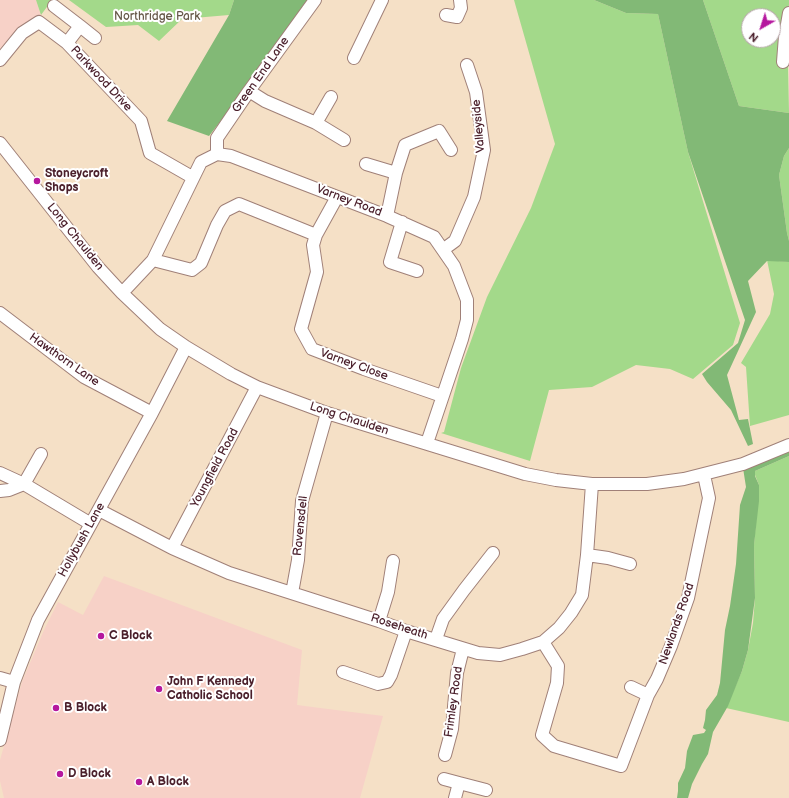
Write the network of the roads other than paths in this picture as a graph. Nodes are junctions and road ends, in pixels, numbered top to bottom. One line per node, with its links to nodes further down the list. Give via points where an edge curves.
1 (315, 0): 14 (street, Green End Lane)
2 (382, 0): 10 (street)
3 (460, 0): 6 (street, via 461,8 457,17)
4 (54, 6): 7 (street)
5 (789, 13): 12 (street, via 784,36)
6 (446, 15)
7 (80, 26): 8 (street); 9 (street)
8 (95, 38)
9 (67, 43): 11 (street, Parkwood Drive, via 38,22 22,33); 23 (street, Parkwood Drive, via 141,121 150,153)
10 (354, 58)
11 (0, 60)
12 (783, 62)
13 (467, 65): 28 (street, Valleyside, via 476,92 484,150 474,197 455,241)
14 (249, 91): 16 (street); 20 (street, Green End Lane, via 217,138)
15 (331, 97): 16 (street)
16 (316, 124): 17 (street)
17 (344, 140)
18 (0, 143): 31 (street, Long Chaulden, via 98,267)
19 (451, 150): 22 (street, via 439,130 405,145)
20 (217, 154): 23 (street, via 201,162); 24 (street, Varney Road, via 231,156)
21 (366, 164): 22 (street)
22 (396, 173): 25 (street)
23 (192, 177): 29 (street)
24 (337, 197): 25 (street, Varney Road); 27 (street)
25 (387, 216): 26 (street, Varney Road)
26 (402, 222): 28 (street, Varney Road, via 434,237); 30 (street, via 390,262)
27 (316, 235): 29 (street, via 239,204 225,211 202,263 192,270); 35 (street, Varney Close, via 313,245 317,272 300,328 312,349)
28 (444, 249): 35 (street, Varney Road, via 454,266 467,300 467,320)
29 (153, 260): 31 (street)
30 (417, 271)
31 (122, 293): 33 (street, Long Chaulden, via 160,329)
32 (0, 314): 36 (street, Hawthorn Lane, via 84,378)
33 (186, 347): 34 (street, Long Chaulden); 36 (street, Hollybush Lane)
34 (257, 387): 37 (street, Long Chaulden); 48 (street, Youngfield Road)
35 (442, 396): 38 (street, Varney Road)
36 (152, 413): 46 (street, Hollybush Lane)
37 (327, 413): 38 (street, Long Chaulden); 53 (street, Ravensdell, via 302,500 298,560)
38 (426, 443): 44 (street, Long Chaulden, via 525,474)
39 (789, 445): 42 (street, Long Chaulden, via 743,464)
40 (41, 454): 43 (street)
41 (0, 473): 43 (street)
42 (704, 475): 44 (street, Long Chaulden, via 647,484); 63 (street, Newlands Road, via 709,498 688,598 660,672)
43 (24, 484): 45 (street); 47 (street)
44 (592, 484): 50 (street, Roseheath)
45 (0, 491)
46 (99, 510): 47 (street, Hollybush Lane); 48 (street, Roseheath)
47 (91, 524): 61 (street, Hollybush Lane, via 38,620)
48 (172, 548): 53 (street, Roseheath, via 229,573)
49 (493, 553): 56 (street, via 443,619)
50 (587, 555): 52 (street); 57 (street, Roseheath, via 582,595 564,623)
51 (394, 561): 54 (street)
52 (630, 564)
53 (292, 593): 54 (street, Roseheath)
54 (379, 621): 55 (street, Roseheath)
55 (406, 631): 56 (street, Roseheath); 59 (street, via 387,682 378,684)
56 (436, 639): 58 (street, Roseheath)
57 (543, 642): 58 (street, Roseheath, via 500,655 478,653); 63 (street, Newlands Road, via 558,666 558,683 542,735 554,746 621,766)
58 (463, 648): 65 (street, Frimley Road, via 457,673 452,729)
59 (343, 672)
60 (0, 678): 61 (street)
61 (14, 682): 64 (street, Hollybush Lane)
62 (631, 687): 63 (street)
63 (648, 695)
64 (0, 740)
65 (445, 755)
66 (444, 779): 67 (street)
67 (459, 784): 68 (street); 69 (street)
68 (486, 790)
69 (455, 798)

